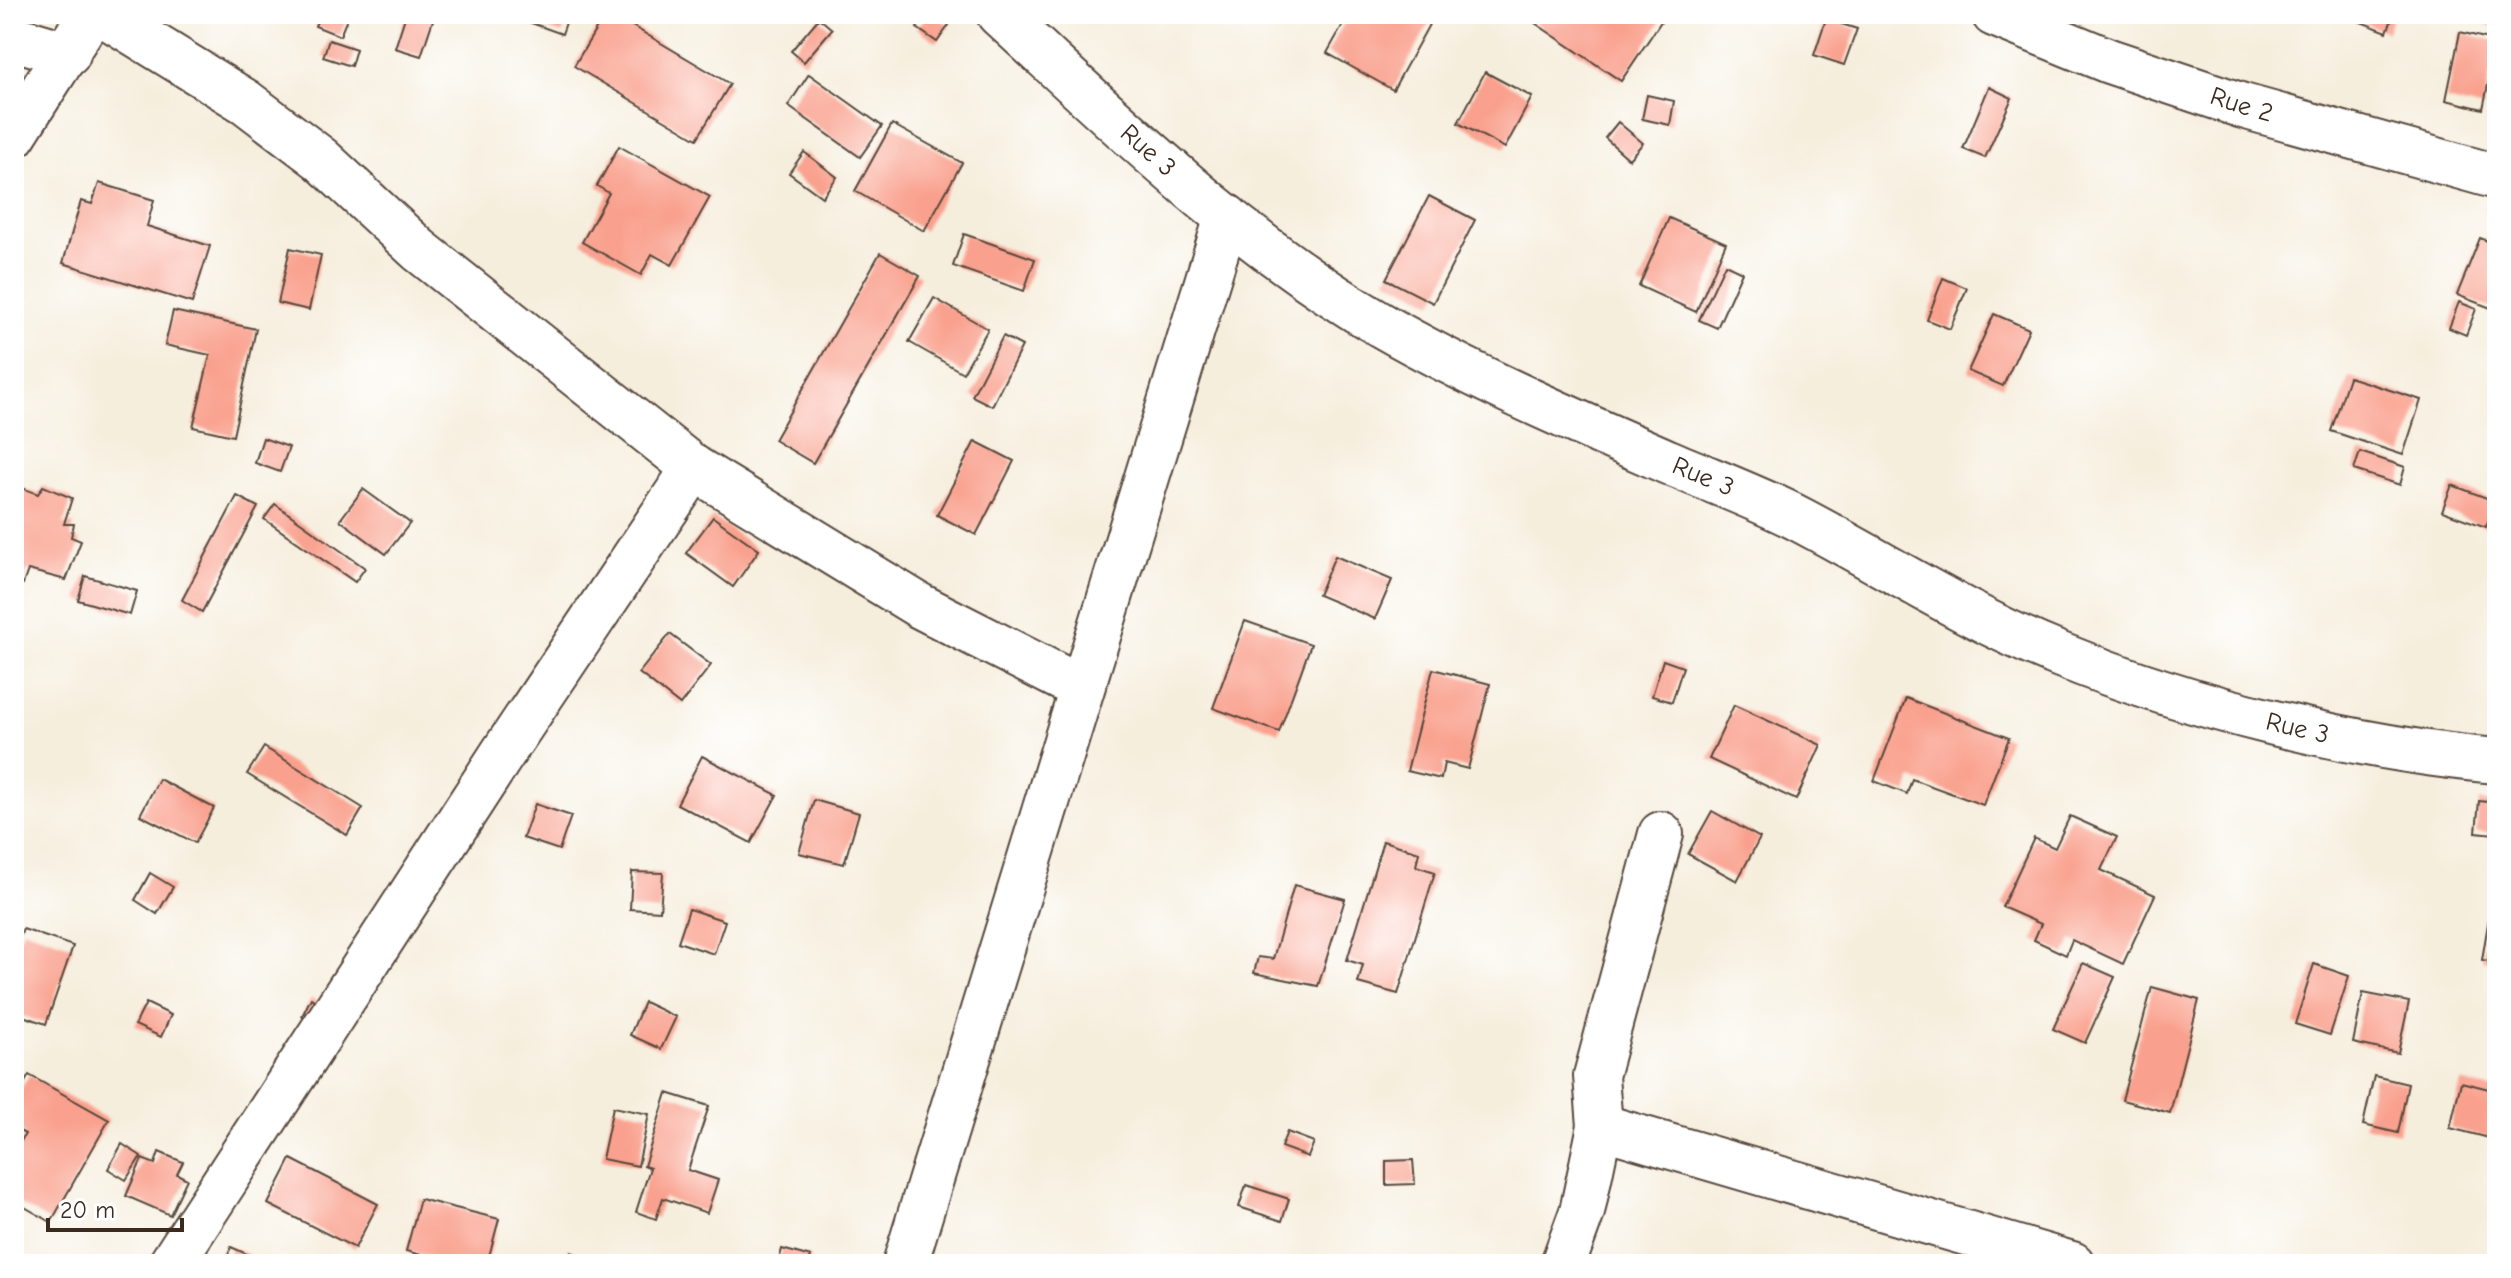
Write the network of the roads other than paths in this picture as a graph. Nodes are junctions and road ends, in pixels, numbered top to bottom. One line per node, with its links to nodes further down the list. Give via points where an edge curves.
1 (91, 14): 6 (street)
2 (103, 14): 10 (street, via 246,102 321,159 419,250)
3 (999, 14): 9 (street, Rue 3)
4 (1994, 14): 8 (street, Rue 2, via 2109,61 2243,106)
5 (14, 38): 6 (street)
6 (68, 54): 7 (street)
7 (14, 135)
8 (2497, 177)
9 (1227, 217): 11 (street); 12 (street, Rue 3, via 1383,326 1600,433 1798,518 1959,608 2057,653 2256,717 2374,743)
10 (694, 468): 11 (street, via 920,606); 15 (street)
11 (1081, 688): 16 (street)
12 (2497, 761)
13 (1661, 834): 14 (street, via 1596,1076)
14 (1600, 1126): 17 (street, via 1582,1212); 18 (street)
15 (171, 1264)
16 (905, 1264)
17 (1563, 1264)
18 (2072, 1264)

